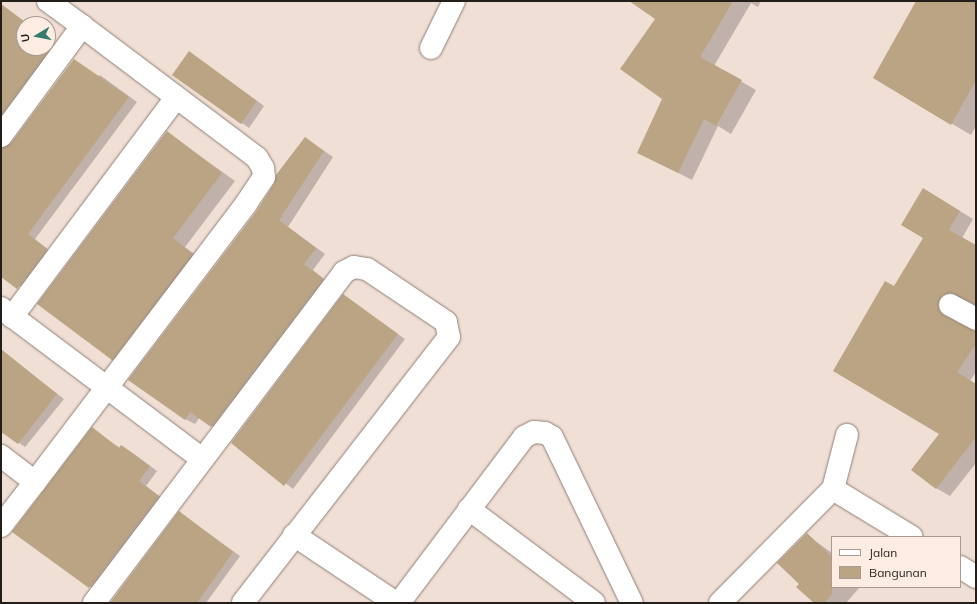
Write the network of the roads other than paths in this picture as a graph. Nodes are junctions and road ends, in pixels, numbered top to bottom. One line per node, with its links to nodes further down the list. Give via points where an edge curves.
1 (48, 1): 3 (street)
2 (454, 1): 4 (street)
3 (82, 26): 5 (street); 6 (street)
4 (431, 48)
5 (176, 98): 8 (street); 10 (street, via 257,158 264,176 246,204)
6 (1, 136)
7 (950, 305): 9 (street)
8 (6, 312): 10 (street)
9 (976, 319)
10 (108, 388): 13 (street); 14 (street)
11 (847, 435): 15 (street)
12 (1, 456): 14 (street)
13 (201, 458): 18 (street, via 344,272 354,267 367,269 446,322 449,337); 22 (street)
14 (35, 482): 17 (street)
15 (833, 489): 19 (street); 27 (street)
16 (469, 509): 24 (street); 25 (street); 26 (street, via 524,437 534,432 552,437)
17 (1, 526)
18 (294, 535): 23 (street); 24 (street)
19 (910, 536)
20 (961, 568): 21 (street)
21 (976, 577)
22 (94, 603)
23 (243, 603)
24 (398, 603)
25 (594, 603)
26 (632, 603)
27 (720, 603)

